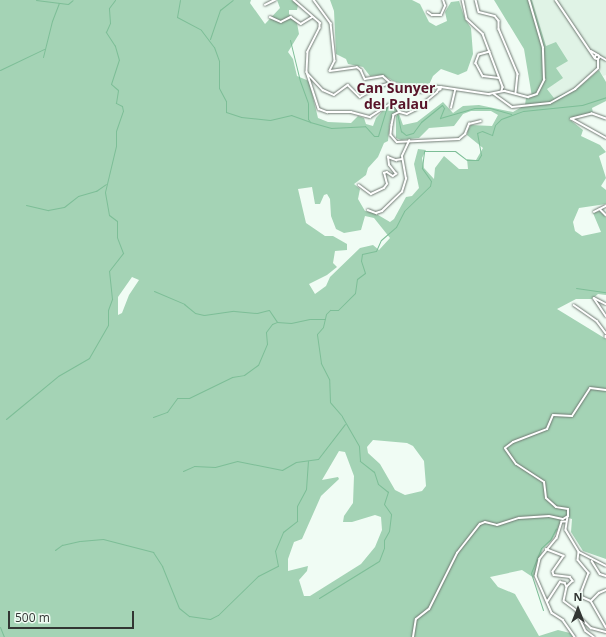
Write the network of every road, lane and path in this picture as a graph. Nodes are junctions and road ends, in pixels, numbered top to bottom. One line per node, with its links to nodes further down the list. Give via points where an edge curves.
1 (274, 0): 9 (street)
2 (294, 0): 12 (street)
3 (314, 0): 18 (street, via 331,23 335,61 330,71 357,67 364,79 383,76)
4 (443, 0): 10 (street, via 445,6 441,15)
5 (463, 0): 13 (street, via 467,19 483,34)
6 (476, 0): 22 (street, via 479,12 495,16 499,21 499,30 518,74)
7 (529, 0): 22 (street, via 541,36 544,54 543,83 539,91 531,96)
8 (556, 0): 14 (street, via 588,49)
9 (265, 6)
10 (428, 12)
11 (270, 17): 12 (street, via 281,22 291,17 302,24)
12 (312, 17): 16 (street, via 320,21 321,26 308,52)
13 (490, 52): 17 (street); 17 (street, via 479,55 476,63 483,76)
14 (598, 57): 15 (street); 23 (street, via 598,68 575,89 558,99 535,106 512,107)
15 (605, 59)
16 (308, 74): 18 (street, via 323,90 334,95 348,85 360,97 379,86); 25 (street, via 316,103 323,111 351,112 374,117 388,103 393,102)
17 (500, 78): 21 (street)
18 (391, 83): 19 (street, via 422,92 436,87)
19 (440, 89): 20 (street); 25 (street, via 411,113)
20 (455, 90): 23 (street); 24 (street)
21 (502, 91): 22 (street); 23 (street)
22 (516, 93)
23 (494, 94)
24 (451, 108)
25 (400, 112): 29 (street, via 394,115 391,136 397,142)
26 (606, 119): 28 (street, via 592,114 572,118 584,128)
27 (481, 121): 29 (street, via 469,124 465,134 459,139)
28 (605, 137)
29 (409, 141): 30 (street)
30 (402, 159): 31 (street, via 388,157 389,166 396,174 393,176 384,173 384,188 371,194); 34 (street, via 406,179 402,192 382,211 376,213)
31 (359, 185)
32 (606, 206): 33 (street)
33 (600, 209): 35 (street); 36 (street)
34 (368, 210)
35 (594, 212)
36 (606, 215)
37 (606, 304): 39 (street, via 594,298)
38 (574, 305): 40 (street, via 597,321)
39 (606, 316)
40 (606, 334)
41 (606, 390): 42 (street, via 590,388 572,416 553,414 547,429 513,442 505,448 516,464 544,482 548,501 556,507 568,509 569,515)
42 (564, 521): 43 (street, via 557,538); 44 (street, via 566,531); 55 (street, via 560,518 519,518 499,525 485,522 480,524 457,553 429,609 416,619)
43 (546, 549): 48 (street, via 564,556 553,572 556,576 572,578 572,585); 51 (street, via 539,560 536,576)
44 (578, 552): 45 (street); 50 (street, via 578,560 589,573 582,597)
45 (591, 560): 46 (street); 47 (street, via 600,574)
46 (606, 566)
47 (606, 576)
48 (567, 587): 51 (street, via 565,583 560,582); 52 (street, via 564,601 575,609)
49 (606, 590): 50 (street, via 599,592)
50 (591, 601): 53 (street)
51 (547, 602): 56 (street, via 552,614 563,620)
52 (582, 619): 54 (street, via 591,628); 57 (street, via 586,631)
53 (606, 627)
54 (606, 632)
55 (413, 637)
56 (575, 637)
57 (594, 637)

